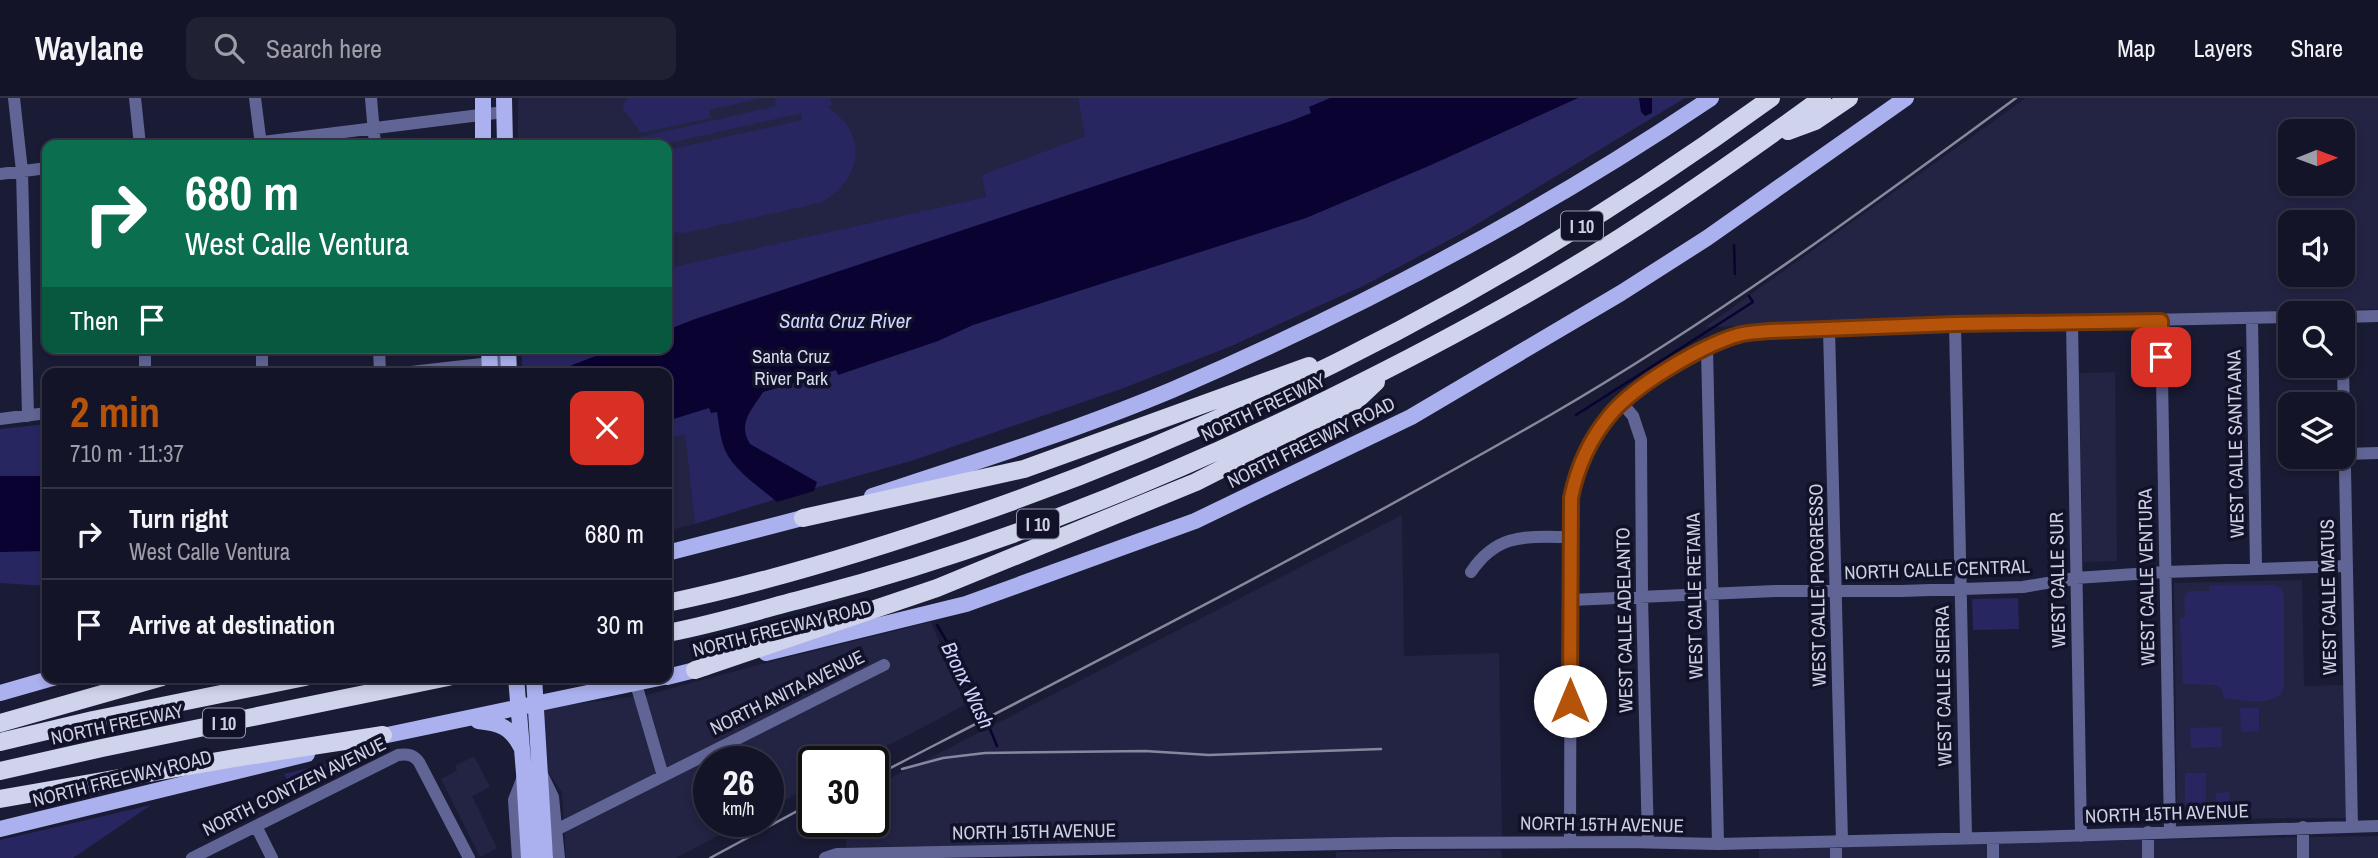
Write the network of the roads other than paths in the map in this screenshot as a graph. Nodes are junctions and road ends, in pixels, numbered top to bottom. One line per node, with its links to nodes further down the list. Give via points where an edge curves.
1 (14, 98): 22 (street)
2 (135, 98): 15 (street)
3 (255, 98): 16 (street)
4 (371, 98): 13 (street)
5 (483, 98): 12 (main road)
6 (1711, 98): 45 (main road, via 1522,216 1417,275 1290,337 1043,440)
7 (1771, 98): 32 (highway, NORTH FREEWAY / I 10, via 1563,238)
8 (1822, 98): 14 (highway, NORTH FREEWAY / I 10)
9 (1849, 98): 14 (highway, via 1815,121)
10 (1906, 98): 61 (main road, NORTH FREEWAY ROAD, via 1739,217 1621,293 1411,417 1195,521 966,604)
11 (504, 105): 12 (street); 20 (main road)
12 (483, 115): 13 (street); 19 (main road)
13 (375, 130): 17 (street); 18 (street)
14 (1768, 138): 37 (highway, NORTH FREEWAY / I 10, via 1570,269)
15 (139, 140)
16 (260, 140)
17 (294, 140)
18 (375, 140)
19 (483, 140)
20 (505, 140)
21 (42, 169): 22 (street)
22 (22, 171): 23 (street); 40 (street)
23 (0, 174)
24 (2378, 316): 26 (street)
25 (2278, 317): 27 (street)
26 (2355, 317)
27 (2252, 318): 28 (street); 49 (street, WEST CALLE SANTA ANA)
28 (2161, 321): 29 (street); 51 (street, WEST CALLE VENTURA)
29 (2072, 323): 30 (street); 52 (street, WEST CALLE SUR)
30 (1955, 324): 31 (street); 53 (street, WEST CALLE SIERRA)
31 (1829, 329): 33 (street, via 1740,334); 54 (street, WEST CALLE PROGRESSO)
32 (1385, 339): 45 (highway, via 1024,468); 58 (highway, NORTH FREEWAY / I 10, via 1227,415 1065,484 860,554)
33 (1707, 348): 38 (street); 55 (street, WEST CALLE RETAMA)
34 (489, 361): 35 (street); 36 (street)
35 (508, 361)
36 (438, 368)
37 (1392, 368): 59 (highway, NORTH FREEWAY / I 10, via 1237,444 980,546 868,581); 61 (highway, via 1357,400 1196,482 937,588)
38 (1621, 402): 46 (street, via 1578,469 1571,498); 56 (street, WEST CALLE ADELANTO, via 1633,416 1641,440)
39 (42, 414): 40 (street)
40 (28, 416): 41 (street)
41 (0, 419)
42 (2378, 453): 43 (street)
43 (2355, 454)
44 (2345, 469): 48 (street, WEST CALLE MATUS)
45 (803, 519): 47 (main road)
46 (1571, 537): 50 (street, via 1504,542 1491,549); 57 (street)
47 (672, 552)
48 (2346, 566): 49 (street, NORTH CALLE CENTRAL); 86 (street, WEST CALLE MATUS)
49 (2256, 569): 51 (street, NORTH CALLE CENTRAL)
50 (1471, 572)
51 (2165, 572): 52 (street, NORTH CALLE CENTRAL); 90 (street, WEST CALLE VENTURA)
52 (2076, 578): 53 (street, NORTH CALLE CENTRAL, via 2023,587); 91 (street, WEST CALLE SUR)
53 (1959, 588): 54 (street, NORTH CALLE CENTRAL); 92 (street, WEST CALLE SIERRA)
54 (1837, 592): 55 (street, NORTH CALLE CENTRAL); 94 (street, WEST CALLE PROGRESSO)
55 (1713, 594): 56 (street, NORTH CALLE CENTRAL); 98 (street, WEST CALLE RETAMA)
56 (1642, 596): 57 (street, NORTH CALLE CENTRAL); 96 (street, WEST CALLE ADELANTO)
57 (1570, 600): 95 (street)
58 (672, 602)
59 (672, 632)
60 (884, 665): 81 (street, NORTH ANITA AVENUE)
61 (695, 670): 62 (main road, NORTH FREEWAY ROAD)
62 (672, 676)
63 (42, 681): 71 (main road)
64 (141, 683): 75 (highway)
65 (275, 683): 77 (highway, NORTH FREEWAY / I 10)
66 (419, 683): 79 (highway, NORTH FREEWAY / I 10)
67 (516, 683): 73 (main road)
68 (534, 683): 72 (main road)
69 (640, 683): 70 (main road, NORTH FREEWAY ROAD)
70 (636, 684): 72 (main road, NORTH FREEWAY ROAD); 81 (street)
71 (0, 693)
72 (536, 704): 73 (main road, NORTH FREEWAY ROAD); 80 (main road)
73 (518, 708): 74 (main road, NORTH FREEWAY ROAD); 78 (main road)
74 (463, 720): 76 (main road, NORTH FREEWAY ROAD); 78 (main road, via 508,728)
75 (0, 723)
76 (383, 735): 82 (highway); 87 (main road, NORTH FREEWAY ROAD)
77 (0, 741)
78 (522, 749): 80 (main road)
79 (0, 771)
80 (533, 772): 88 (street, via 553,797); 100 (main road); 105 (main road)
81 (663, 776): 88 (street, NORTH ANITA AVENUE)
82 (0, 799)
83 (256, 826): 101 (street, NORTH CONTZEN AVENUE); 102 (street); 103 (street, NORTH CONTZEN AVENUE, via 398,755 413,756)
84 (2378, 826): 86 (street, NORTH 15TH AVENUE)
85 (2303, 827): 86 (street, NORTH 15TH AVENUE); 90 (street, NORTH 15TH AVENUE); 112 (street)
86 (2352, 827)
87 (0, 829)
88 (558, 829): 106 (street)
89 (2148, 832): 90 (street, NORTH 15TH AVENUE); 91 (street, NORTH 15TH AVENUE); 111 (street)
90 (2170, 832)
91 (2081, 836): 93 (street, NORTH 15TH AVENUE)
92 (1966, 837): 93 (street, NORTH 15TH AVENUE); 94 (street, NORTH 15TH AVENUE)
93 (1993, 838): 110 (street)
94 (1839, 841): 98 (street, NORTH 15TH AVENUE); 109 (street, WEST CALLE PROGRESSO)
95 (1570, 842): 96 (street, NORTH 15TH AVENUE); 99 (street, NORTH 15TH AVENUE)
96 (1648, 842): 97 (street, NORTH 15TH AVENUE)
97 (1681, 844): 98 (street, NORTH 15TH AVENUE); 108 (street)
98 (1718, 844)
99 (917, 855): 107 (street, NORTH 15TH AVENUE)
100 (521, 856): 104 (street)
101 (192, 858)
102 (272, 858)
103 (469, 858)
104 (505, 858)
105 (545, 858)
106 (559, 858)
107 (825, 858)
108 (1681, 858)
109 (1836, 858)
110 (1993, 858)
111 (2148, 858)
112 (2303, 858)

